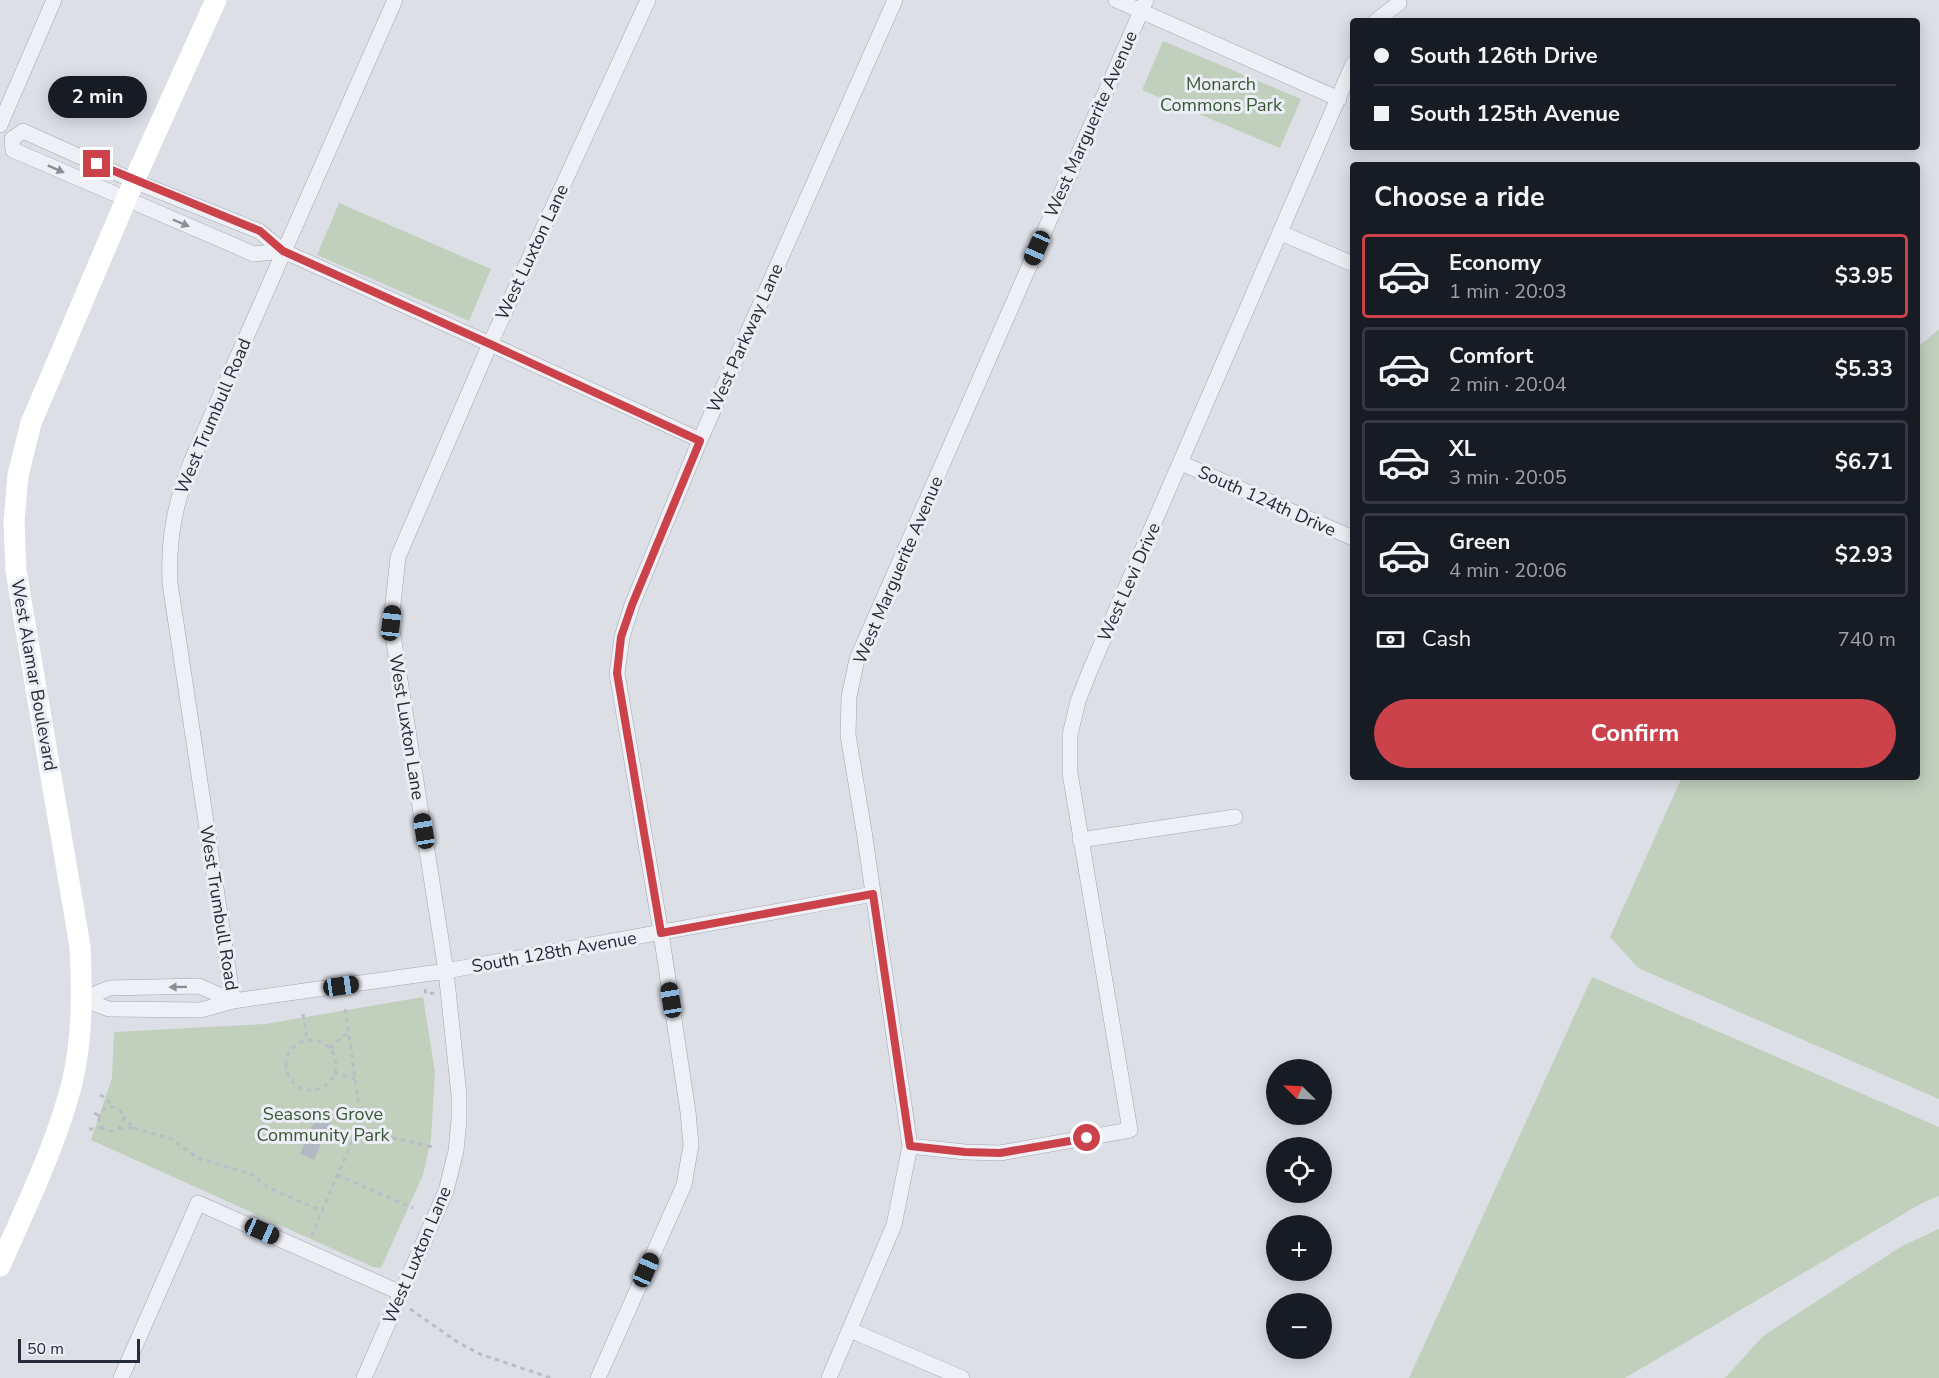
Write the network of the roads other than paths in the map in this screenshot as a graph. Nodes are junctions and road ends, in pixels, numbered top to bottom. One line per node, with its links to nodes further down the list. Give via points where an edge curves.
1 (54, 0): 12 (street)
2 (216, 0): 14 (street, West Alamar Boulevard)
3 (395, 0): 16 (street, West Trumbull Road)
4 (648, 0): 18 (street, West Luxton Lane)
5 (895, 0): 19 (street, West Parkway Lane)
6 (1116, 0): 8 (street)
7 (1399, 3): 9 (street)
8 (1143, 5): 11 (street); 24 (street, West Marguerite Avenue, via 857,659 849,697 848,735)
9 (1380, 18)
10 (1350, 72): 11 (street, West Levi Drive)
11 (1339, 99): 15 (street, West Levi Drive)
12 (0, 125)
13 (6, 136): 14 (street, via 23,131)
14 (131, 191): 16 (street, via 260,231); 16 (street, one-way to 16, via 254,254); 27 (street, West Alamar Boulevard, via 31,423 18,475 14,522 16,571 80,946)
15 (1281, 233): 17 (street); 20 (street, West Levi Drive)
16 (283, 251): 18 (street); 28 (street, West Trumbull Road, via 191,462 178,496 171,533 170,583)
17 (1350, 263)
18 (490, 344): 19 (street); 26 (street, West Luxton Lane, via 398,557 391,623)
19 (700, 441): 25 (street, West Parkway Lane, via 632,605 621,637 617,673)
20 (1181, 463): 21 (street, South 124th Drive); 23 (street, West Levi Drive, via 1078,702 1070,735 1070,773)
21 (1350, 537)
22 (1234, 817): 23 (street)
23 (1080, 840): 29 (street, West Levi Drive, via 1130,1130 1000,1153)
24 (873, 894): 25 (street, South 128th Avenue); 29 (street, West Marguerite Avenue)
25 (661, 933): 26 (street, South 128th Avenue); 35 (street, West Parkway Lane, via 691,1145 684,1185)
26 (446, 971): 28 (street, South 128th Avenue); 31 (street, West Luxton Lane, via 459,1095 456,1151 446,1191)
27 (82, 999): 28 (street, South 128th Avenue, via 109,1009 201,1010); 28 (street, one-way to 27, via 199,986 110,988); 30 (street, West Alamar Boulevard, via 79,1040 63,1114)
28 (233, 1001)
29 (910, 1146): 32 (street, West Marguerite Avenue, via 894,1226)
30 (0, 1266)
31 (401, 1293): 33 (street, via 198,1203); 34 (street, West Luxton Lane)
32 (850, 1330): 36 (street, West Marguerite Avenue); 37 (street)
33 (121, 1378)
34 (364, 1378)
35 (598, 1378)
36 (829, 1378)
37 (962, 1378)

